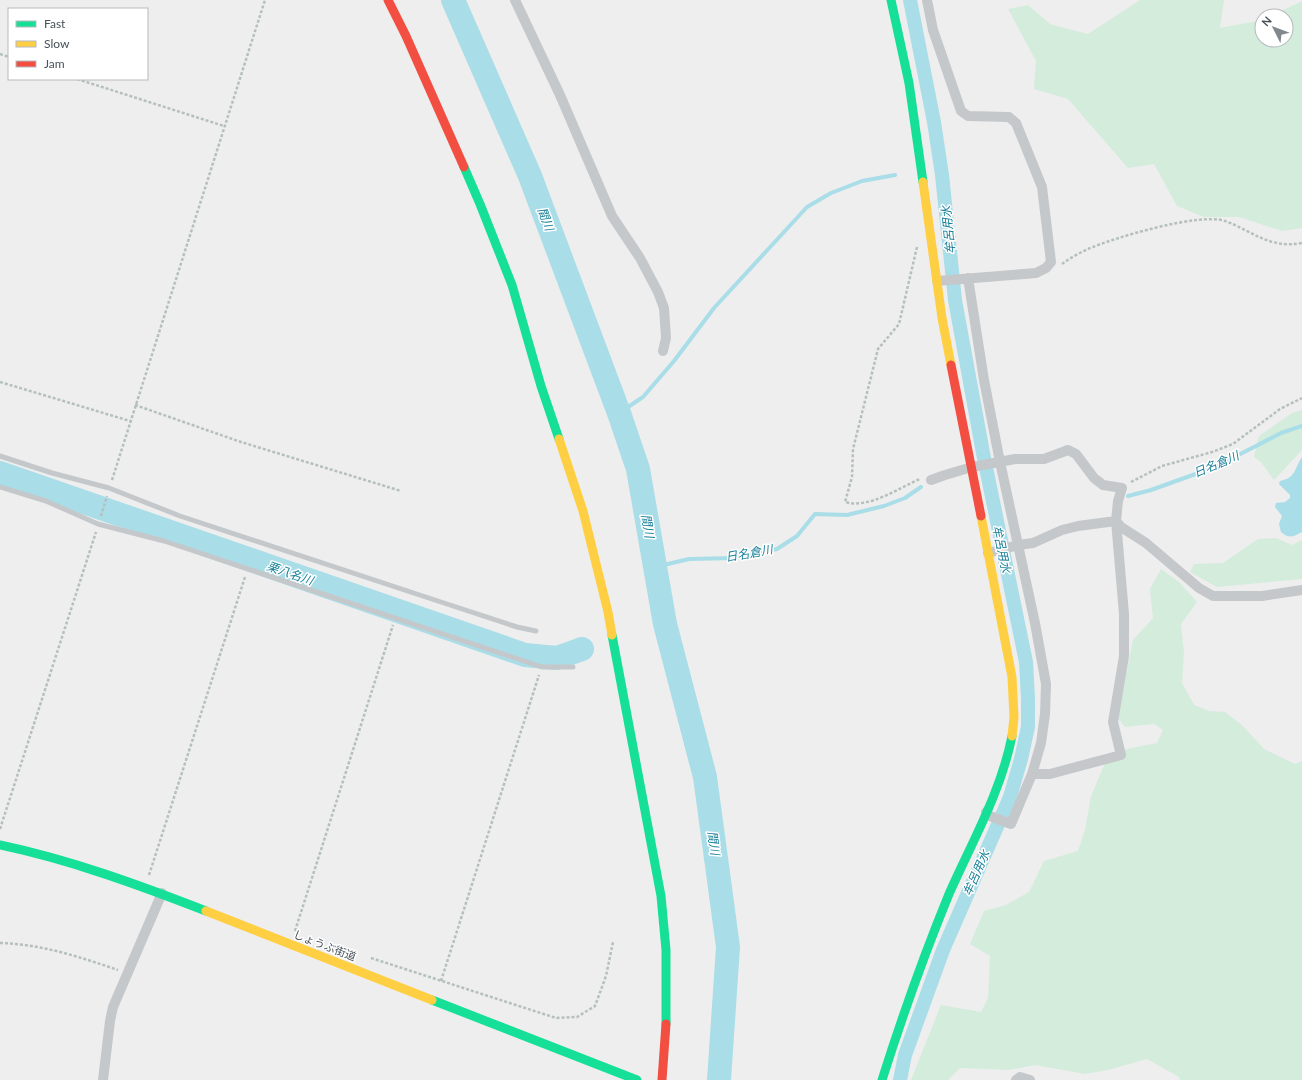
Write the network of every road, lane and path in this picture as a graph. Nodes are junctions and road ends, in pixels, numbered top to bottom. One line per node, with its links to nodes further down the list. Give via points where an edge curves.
1 (265, 0): 7 (path)
2 (388, 0): 52 (street, via 480,204 512,285 541,386 583,511 608,612 662,896 666,950 666,1034)
3 (515, 0): 13 (street, via 560,95 612,216 640,258 658,292 664,308 666,338)
4 (892, 0): 8 (street, via 909,83)
5 (927, 0): 10 (street, via 933,30 961,110 968,116 1009,117 1016,123 1042,187 1051,262)
6 (80, 80): 7 (path)
7 (224, 126): 16 (path)
8 (931, 236): 12 (street); 21 (path, via 918,239 899,324 878,349 853,450 852,478 846,502 864,502 891,494 904,485 924,478)
9 (1302, 242): 10 (path, via 1270,242 1223,220 1205,219 1151,228 1090,248 1057,267)
10 (1046, 268): 11 (street, via 1036,274)
11 (966, 279): 12 (street); 19 (street)
12 (941, 281): 20 (street, via 945,331)
13 (663, 351)
14 (0, 382): 17 (path)
15 (1302, 398): 23 (path, via 1280,409 1233,444 1162,466)
16 (135, 405): 17 (path); 25 (path, via 241,442)
17 (130, 421): 24 (path)
18 (0, 456): 24 (lane)
19 (999, 462): 20 (street); 23 (street, via 1044,458 1068,450 1076,454 1094,478 1103,485); 28 (street)
20 (975, 467): 21 (street); 29 (street)
21 (931, 480)
22 (0, 487): 27 (lane, via 46,501)
23 (1122, 488): 26 (street)
24 (109, 490): 27 (path); 33 (lane, via 180,516 517,627)
25 (401, 491)
26 (1116, 521): 28 (street, via 1062,530 1033,543); 31 (street, via 1199,588 1213,596 1262,596); 36 (street, via 1124,614 1124,656 1113,722 1121,755 1050,774)
27 (99, 522): 30 (lane); 38 (path)
28 (1016, 546): 29 (street); 36 (street, via 1046,684 1042,735)
29 (992, 552): 37 (street, via 1012,677 1013,715 1011,739)
30 (248, 569): 32 (lane); 40 (path)
31 (1302, 590)
32 (396, 618): 34 (lane); 42 (path)
33 (536, 631)
34 (542, 667): 35 (lane); 49 (path)
35 (573, 667)
36 (1032, 774): 37 (street, via 1011,824)
37 (988, 814): 53 (street, via 949,895 917,976)
38 (0, 830)
39 (0, 845): 40 (street, しょうぶ街道, via 38,853)
40 (145, 887): 41 (street, しょうぶ街道)
41 (162, 893): 46 (street, しょうぶ街道); 48 (street)
42 (295, 931): 43 (path); 46 (path)
43 (301, 933)
44 (613, 942): 49 (path, via 606,976 595,1006 577,1017 556,1018)
45 (0, 943): 48 (path, via 72,954)
46 (290, 944): 51 (street, しょうぶ街道)
47 (369, 958): 49 (path)
48 (127, 974): 50 (street, via 110,1021)
49 (441, 982)
50 (103, 1080)
51 (637, 1080)
52 (662, 1080)
53 (882, 1080)
54 (1016, 1080): 55 (street, via 1020,1077)
55 (1030, 1080)

